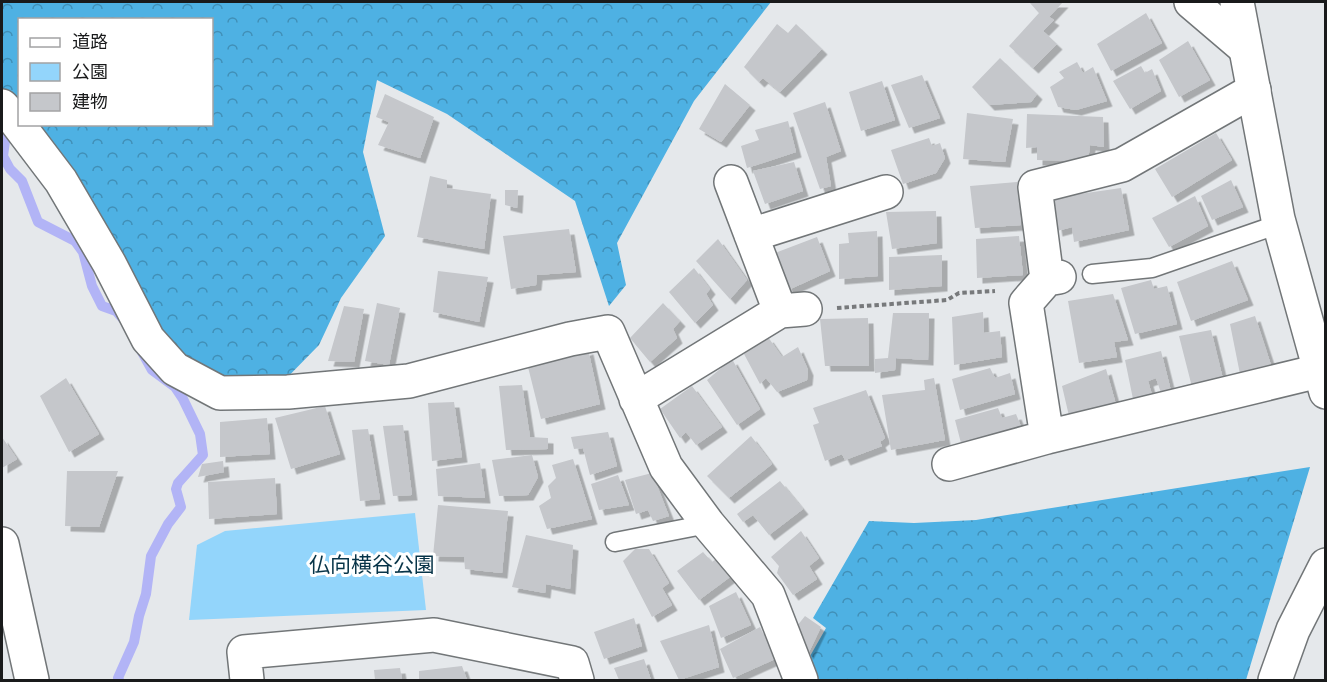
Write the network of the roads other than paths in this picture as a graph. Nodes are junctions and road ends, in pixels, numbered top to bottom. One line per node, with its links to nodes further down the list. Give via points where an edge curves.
1 (1191, 2): 3 (street)
2 (1237, 2): 3 (street)
3 (1245, 48): 4 (street)
4 (1254, 90): 10 (street); 15 (street, via 1122,165 1035,187 1053,278 1026,303)
5 (2, 106): 6 (street)
6 (18, 124)
7 (19, 126): 14 (street, via 61,181 148,339 175,369 220,393 288,392 409,381 608,332)
8 (731, 182): 11 (street)
9 (886, 192): 11 (street)
10 (1279, 224): 12 (lane, via 1152,268); 13 (street)
11 (751, 235): 14 (street, via 793,310)
12 (1092, 274)
13 (1322, 381): 15 (street)
14 (636, 399): 17 (street, via 666,467)
15 (1047, 437): 16 (street)
16 (949, 464)
17 (708, 524): 18 (lane); 24 (street, via 768,595)
18 (615, 542)
19 (2, 544): 21 (street)
20 (1326, 565): 25 (street, via 1293,630)
21 (32, 681)
22 (247, 681): 23 (street, via 244,652 434,635 572,663)
23 (577, 681)
24 (801, 681)
25 (1275, 681)

